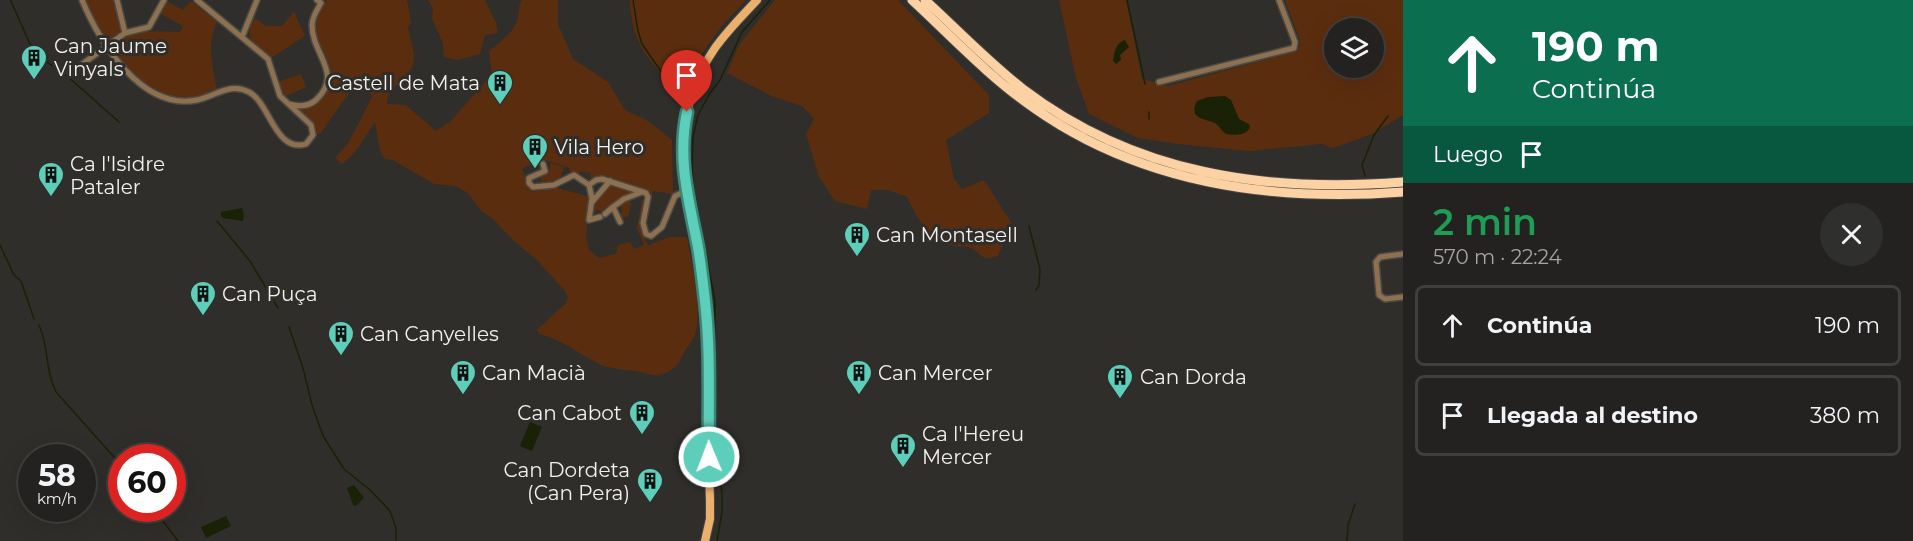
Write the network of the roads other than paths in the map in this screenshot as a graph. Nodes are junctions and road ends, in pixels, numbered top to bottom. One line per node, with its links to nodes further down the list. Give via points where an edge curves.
1 (82, 0): 13 (street)
2 (117, 0): 11 (street)
3 (164, 0): 11 (street, via 149,27)
4 (197, 0): 12 (street)
5 (257, 0): 12 (street)
6 (757, 0): 21 (main road, via 715,48 697,80 684,124)
7 (912, 0): 23 (highway, via 1017,95 1072,132 1128,159 1188,178 1256,190)
8 (925, 0): 18 (highway, via 1024,90 1078,125 1135,152 1196,171 1236,178 1297,184)
9 (1279, 0): 15 (street, via 1294,48)
10 (319, 1): 16 (street, via 312,25 317,50 328,69 327,81 320,95 309,104)
11 (125, 33): 13 (street)
12 (242, 37): 16 (street, via 268,59 278,92)
13 (106, 46): 14 (street); 16 (street, via 138,81 165,98 186,101 228,89 247,91 260,102 276,130 294,144 306,144 312,131)
14 (70, 73)
15 (1160, 82)
16 (287, 103)
17 (543, 164): 20 (street, via 545,171 529,178 533,187 554,185 577,176)
18 (1403, 180)
19 (610, 181): 20 (street, via 599,179); 22 (street); 24 (street)
20 (590, 185): 24 (street)
21 (686, 191): 22 (street, via 675,196 664,223 651,236 646,234 643,223 648,197); 29 (main road, via 698,249 708,337 710,519)
22 (643, 192): 25 (street)
23 (1403, 192)
24 (592, 202): 25 (street, via 590,220)
25 (613, 207): 26 (street)
26 (620, 222)
27 (1403, 254): 28 (street, via 1380,256 1376,262 1379,295 1385,299)
28 (1403, 297)
29 (705, 541)

